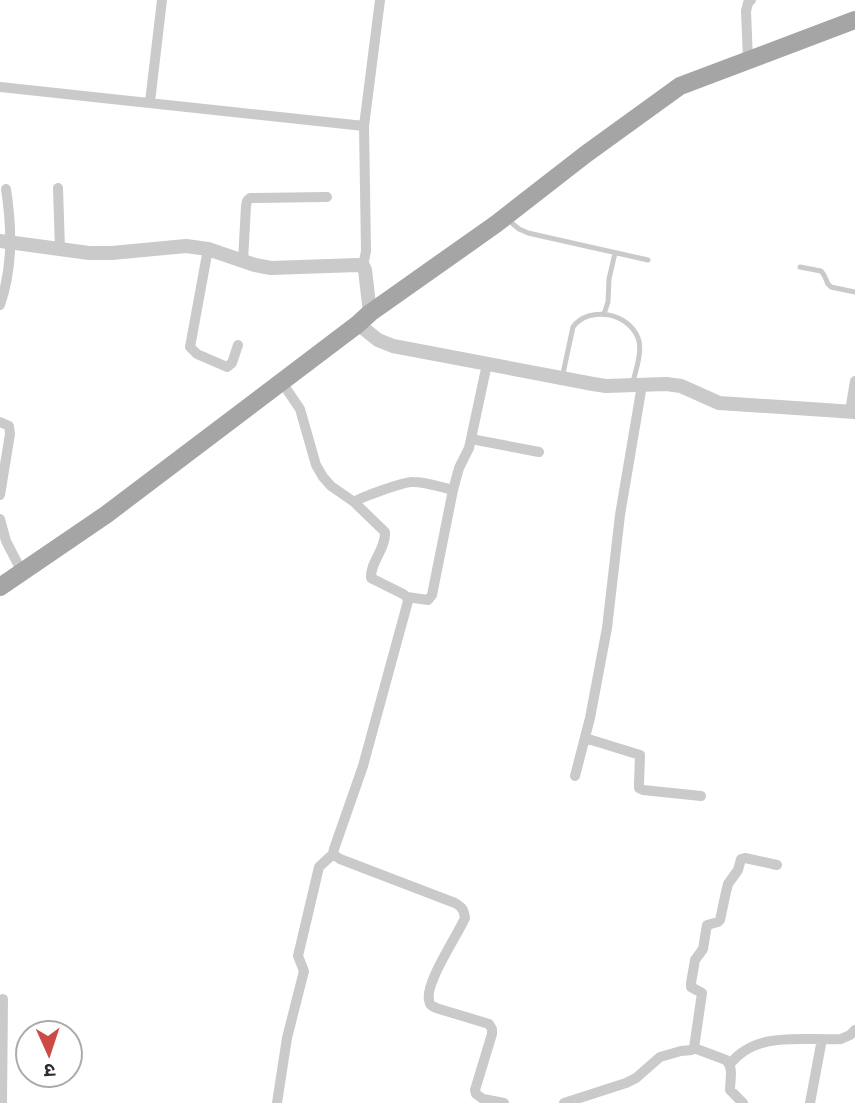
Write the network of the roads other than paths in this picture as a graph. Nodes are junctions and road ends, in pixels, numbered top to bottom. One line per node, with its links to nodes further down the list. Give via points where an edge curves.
1 (162, 0): 7 (street)
2 (380, 0): 8 (street)
3 (748, 1): 5 (street)
4 (855, 20): 5 (main road)
5 (748, 60): 12 (main road, via 680,86)
6 (0, 87): 7 (street)
7 (150, 102): 8 (street)
8 (364, 126): 19 (street, via 366,251)
9 (58, 188): 14 (street)
10 (6, 189): 13 (street, via 10,211)
11 (327, 197): 18 (street, via 250,198)
12 (505, 217): 16 (lane, via 528,233); 24 (main road)
13 (6, 242): 14 (street); 22 (street, via 8,272)
14 (60, 249): 15 (street, via 112,253 186,246)
15 (208, 250): 18 (street); 25 (street, via 190,347 227,367 233,363)
16 (615, 253): 17 (lane); 23 (lane)
17 (648, 260)
18 (243, 261): 19 (street, via 271,268)
19 (362, 266): 24 (street)
20 (800, 267): 21 (lane, via 821,271 831,287)
21 (855, 292)
22 (0, 305)
23 (604, 314): 27 (lane, via 578,321 573,327); 30 (lane, via 625,322 639,340)
24 (364, 318): 26 (street, via 385,344); 29 (main road)
25 (238, 345)
26 (487, 364): 27 (street); 33 (street)
27 (562, 378): 30 (street, via 607,386)
28 (855, 381): 31 (street)
29 (281, 382): 37 (street, via 300,410 323,477); 39 (main road, via 107,514)
30 (637, 385): 31 (street, via 681,386 733,405); 42 (street, via 607,628)
31 (853, 411)
32 (0, 422): 36 (street, via 9,426 10,433)
33 (471, 439): 34 (street); 35 (street)
34 (539, 452)
35 (453, 490): 37 (street, via 409,482); 41 (street, via 432,595 428,600)
36 (0, 495)
37 (354, 502): 41 (street, via 385,533 370,578)
38 (0, 519): 39 (street)
39 (22, 572): 40 (main road)
40 (0, 587)
41 (407, 597): 45 (street, via 363,766)
42 (585, 738): 43 (street); 44 (street, via 640,755 639,788 643,790)
43 (575, 776)
44 (701, 796)
45 (334, 854): 53 (street, via 319,867 298,956 304,971); 54 (street, via 462,907 465,918 439,966 429,1001 436,1008 489,1024 492,1034 475,1090 483,1099)
46 (777, 865): 50 (street, via 741,859 728,884 719,922 707,925 691,983 702,993)
47 (3, 999): 52 (street)
48 (853, 1035): 49 (street)
49 (822, 1039): 51 (street, via 762,1042 740,1052); 57 (street)
50 (694, 1048): 51 (street); 55 (street, via 660,1057 626,1083)
51 (730, 1064): 56 (street, via 730,1090)
52 (2, 1103)
53 (277, 1103)
54 (504, 1103)
55 (564, 1103)
56 (743, 1103)
57 (810, 1103)

